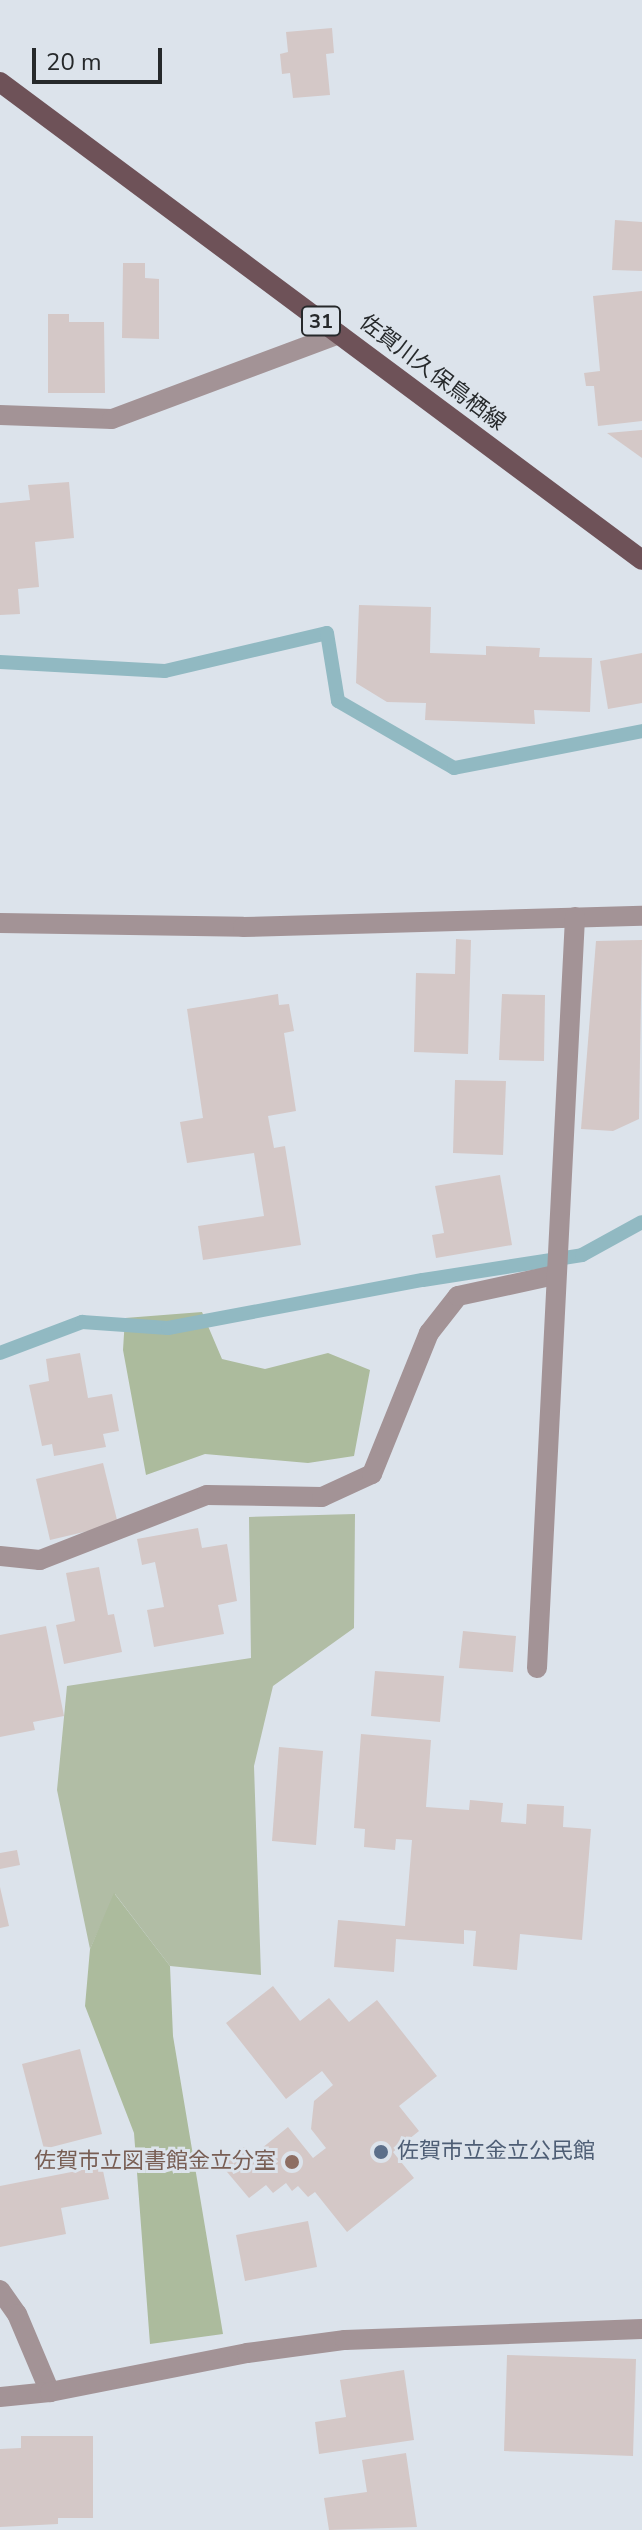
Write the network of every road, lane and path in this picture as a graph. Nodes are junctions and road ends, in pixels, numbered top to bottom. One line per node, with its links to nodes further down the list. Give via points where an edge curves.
1 (0, 82): 2 (main road, 佐賀川久保鳥栖線 / 31)
2 (339, 334): 3 (street, via 112,419); 4 (main road, 佐賀川久保鳥栖線 / 31)
3 (0, 415)
4 (642, 560)
5 (642, 916): 6 (street)
6 (575, 917): 7 (street, via 243,927); 8 (street)
7 (0, 923)
8 (555, 1275): 9 (street, via 458,1296 429,1333 372,1474 322,1497 207,1495 40,1560); 10 (street)
9 (0, 1556)
10 (537, 1668)
11 (0, 2290): 13 (street, via 17,2314)
12 (642, 2329): 13 (street, via 345,2340 247,2353)
13 (50, 2392): 14 (street)
14 (0, 2397)

